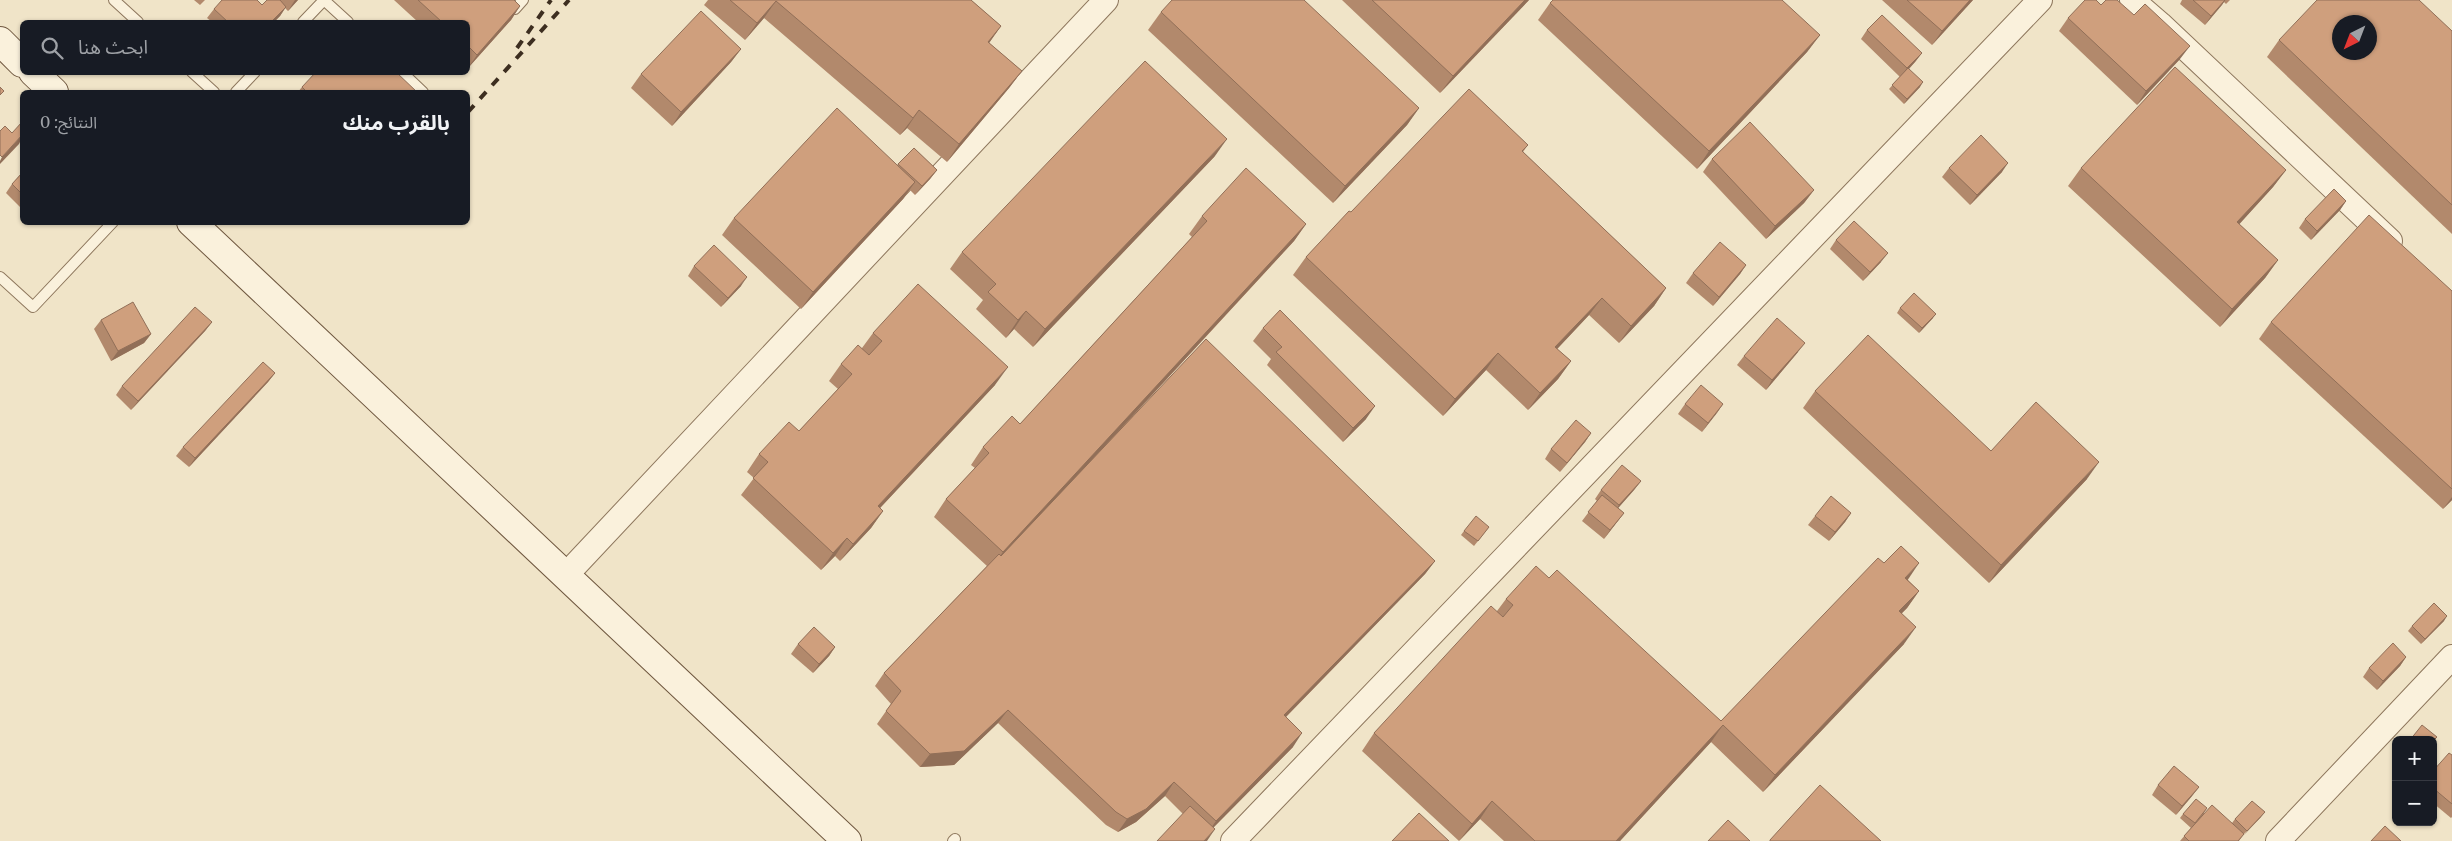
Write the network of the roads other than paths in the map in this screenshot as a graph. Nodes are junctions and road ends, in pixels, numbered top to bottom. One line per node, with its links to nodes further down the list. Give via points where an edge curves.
1 (114, 0): 8 (lane)
2 (324, 0): 9 (lane); 10 (lane)
3 (523, 0): 7 (lane)
4 (1106, 0): 25 (street)
5 (2040, 0): 28 (street)
6 (2132, 0): 23 (street)
7 (515, 9)
8 (136, 20)
9 (305, 20)
10 (346, 20)
11 (0, 42): 12 (main road)
12 (20, 61)
13 (36, 75): 17 (main road)
14 (195, 75): 18 (lane)
15 (252, 75): 19 (lane)
16 (405, 75): 20 (lane)
17 (52, 90)
18 (212, 90)
19 (238, 90)
20 (421, 90)
21 (110, 225): 24 (lane, via 33,308)
22 (194, 225): 25 (main road)
23 (2409, 259)
24 (0, 277)
25 (565, 576): 27 (main road)
26 (2452, 657): 29 (street)
27 (847, 841)
28 (1233, 841)
29 (2278, 841)

